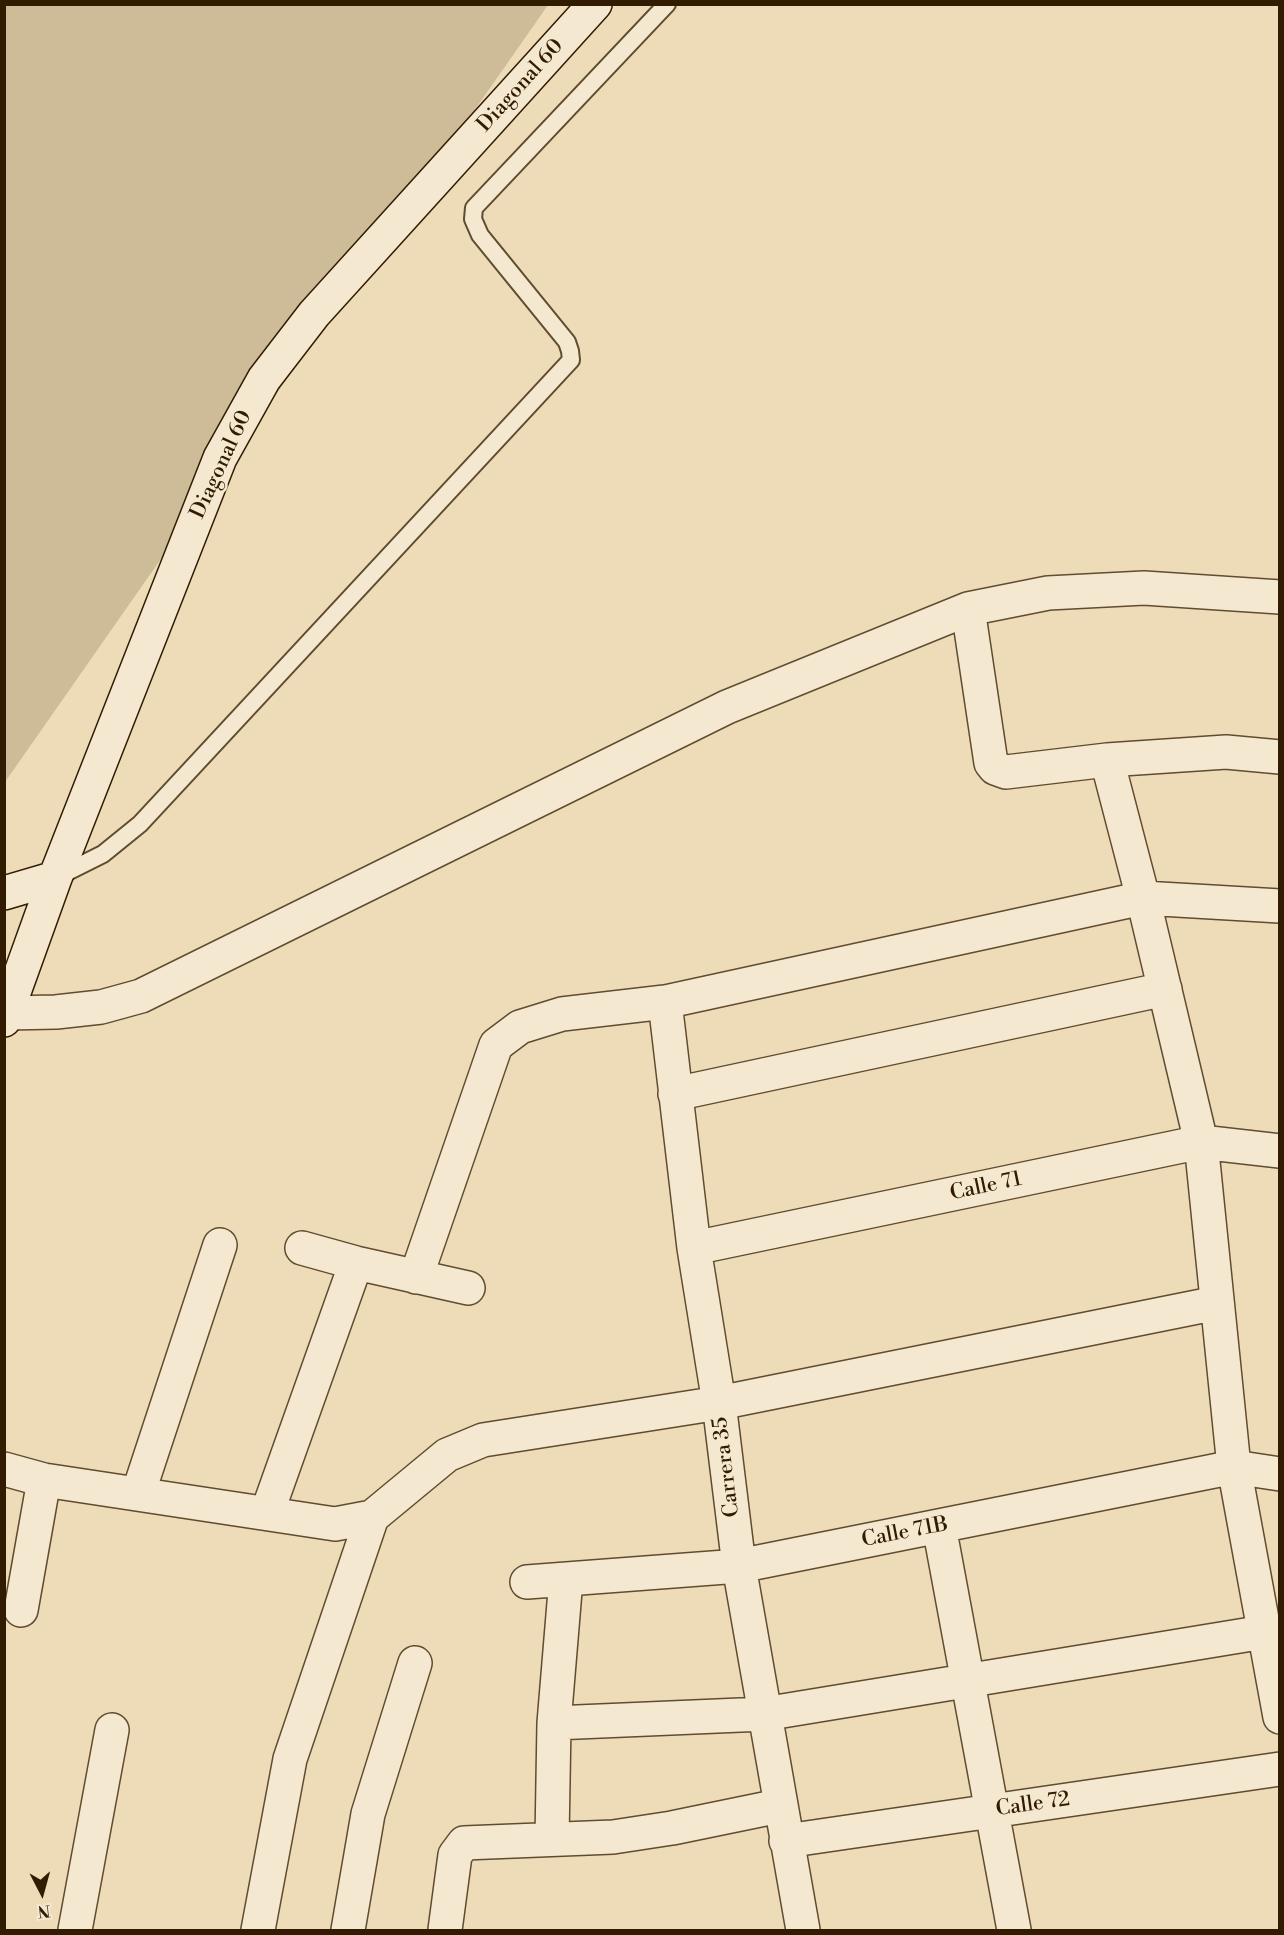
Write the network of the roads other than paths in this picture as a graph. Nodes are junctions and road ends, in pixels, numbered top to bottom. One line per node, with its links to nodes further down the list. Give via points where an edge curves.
1 (595, 4): 7 (street, Diagonal 60, via 314,314 264,379 220,458)
2 (667, 4): 7 (lane, via 474,208 473,219 480,234 567,342 571,360 140,824 103,854)
3 (1280, 597): 4 (street, via 1144,588 1048,593)
4 (968, 609): 6 (street, via 995,768 1006,772); 15 (street, via 727,707 141,996 101,1007)
5 (1280, 757): 6 (street, via 1226,752)
6 (1107, 760): 9 (street)
7 (55, 878): 8 (street); 11 (street, Diagonal 60)
8 (4, 893)
9 (1143, 898): 10 (street); 13 (street); 14 (street)
10 (1280, 906)
11 (35, 933): 12 (street); 15 (street, Diagonal 60)
12 (4, 942)
13 (1165, 988): 16 (street); 17 (street)
14 (664, 1002): 16 (street, Carrera 35); 23 (street, via 562,1014 520,1027 496,1045)
15 (6, 1016)
16 (675, 1094): 21 (street, Carrera 35)
17 (1201, 1142): 18 (street, Calle 71); 21 (street, Calle 71); 25 (street)
18 (1280, 1151)
19 (220, 1245): 31 (street)
20 (302, 1248): 22 (street)
21 (694, 1248): 26 (street, Carrera 35)
22 (357, 1263): 23 (street); 32 (street)
23 (416, 1277): 24 (street)
24 (468, 1288)
25 (1217, 1304): 26 (street); 27 (street)
26 (719, 1403): 33 (street, via 483,1440 447,1455); 35 (street, Carrera 35)
27 (1234, 1467): 29 (street, Calle 71B); 34 (street, Calle 71B); 39 (street)
28 (4, 1469): 30 (street)
29 (1280, 1474)
30 (44, 1480): 31 (street); 38 (street)
31 (138, 1494): 32 (street)
32 (267, 1514): 33 (street, via 335,1524)
33 (372, 1517): 52 (street, via 290,1759)
34 (939, 1526): 35 (street, Calle 71B); 41 (street)
35 (739, 1566): 36 (street, Calle 71B); 42 (street, Carrera 35)
36 (566, 1579): 37 (street, Calle 71B); 44 (street)
37 (527, 1582)
38 (21, 1610)
39 (1272, 1634): 41 (street); 43 (street)
40 (415, 1663): 53 (street, via 368,1814)
41 (967, 1680): 42 (street); 48 (street)
42 (764, 1714): 44 (street); 47 (street, Carrera 35)
43 (1280, 1717)
44 (554, 1723): 49 (street)
45 (112, 1730): 51 (street)
46 (1280, 1769): 48 (street, Calle 72)
47 (779, 1806): 49 (street, via 613,1837); 50 (street, Carrera 35)
48 (992, 1811): 50 (street, Calle 72); 56 (street)
49 (552, 1839): 54 (street, via 464,1844 456,1855)
50 (786, 1840): 55 (street, Carrera 35)
51 (75, 1930)
52 (258, 1930)
53 (348, 1930)
54 (445, 1930)
55 (802, 1930)
56 (1014, 1930)

